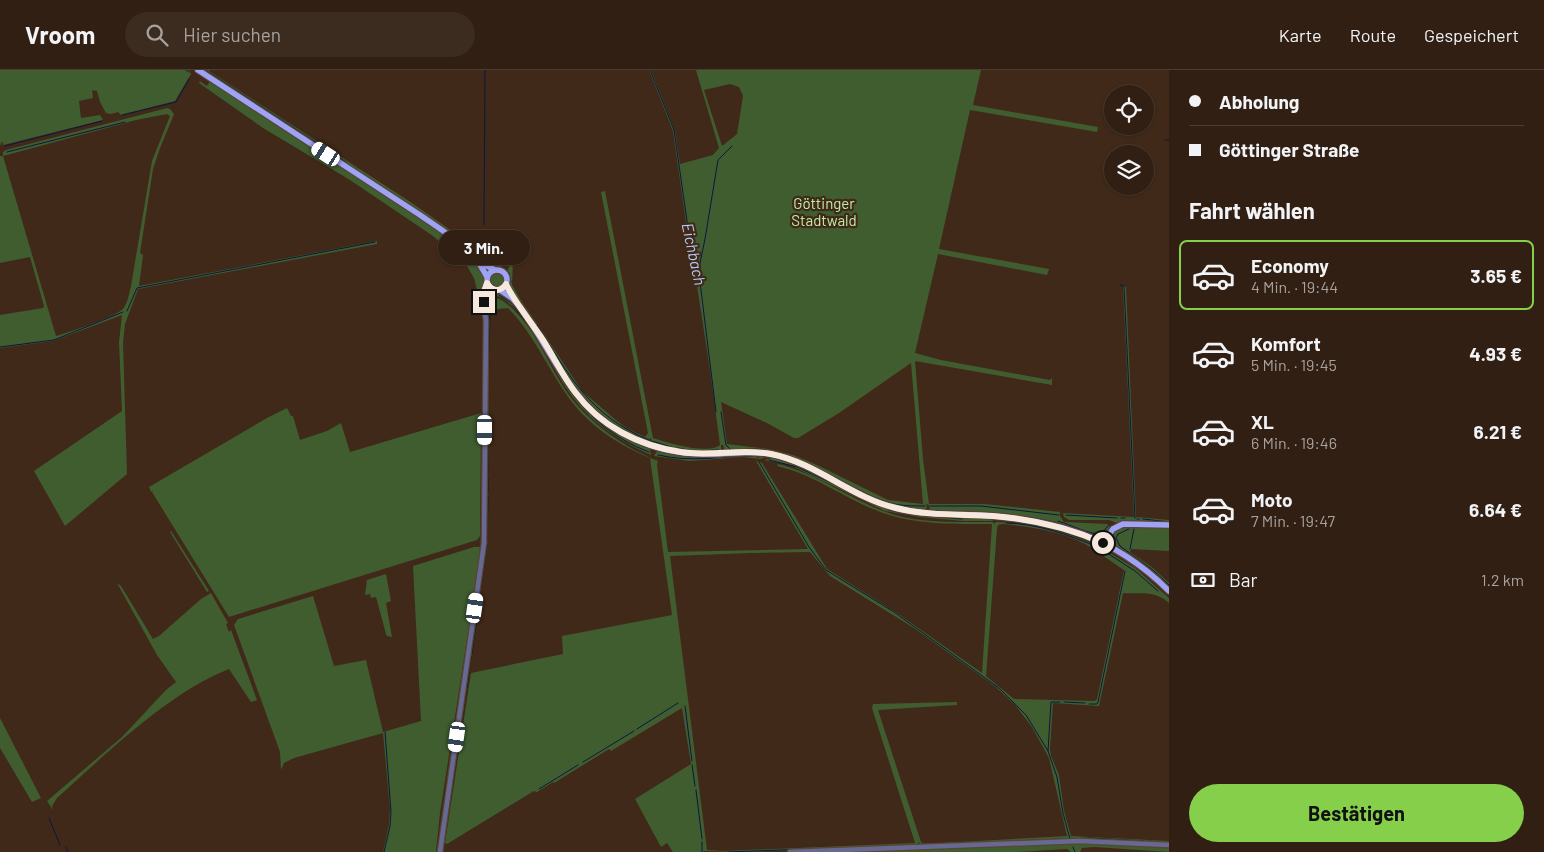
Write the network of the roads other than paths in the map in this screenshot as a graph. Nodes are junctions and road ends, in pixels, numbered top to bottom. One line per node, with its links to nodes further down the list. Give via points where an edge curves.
1 (198, 70): 2 (main road, via 420,215)
2 (479, 262): 3 (main road); 4 (main road)
3 (495, 270): 4 (main road, via 490,272); 5 (main road, via 504,273)
4 (487, 280): 6 (main road); 9 (street, via 482,297)
5 (506, 284): 7 (main road); 8 (main road)
6 (492, 289): 7 (main road); 9 (street, via 485,296)
7 (500, 290): 8 (main road)
8 (512, 298): 11 (main road, via 581,399 603,420 639,442 690,454 746,452 777,456 804,464 890,506 1047,523)
9 (484, 309): 14 (street, via 484,542)
10 (1169, 525): 11 (main road, via 1123,524 1113,529)
11 (1103, 543): 12 (main road, via 1138,564)
12 (1169, 591)
13 (1169, 845): 15 (street, via 1079,841)
14 (440, 852)
15 (790, 852)

